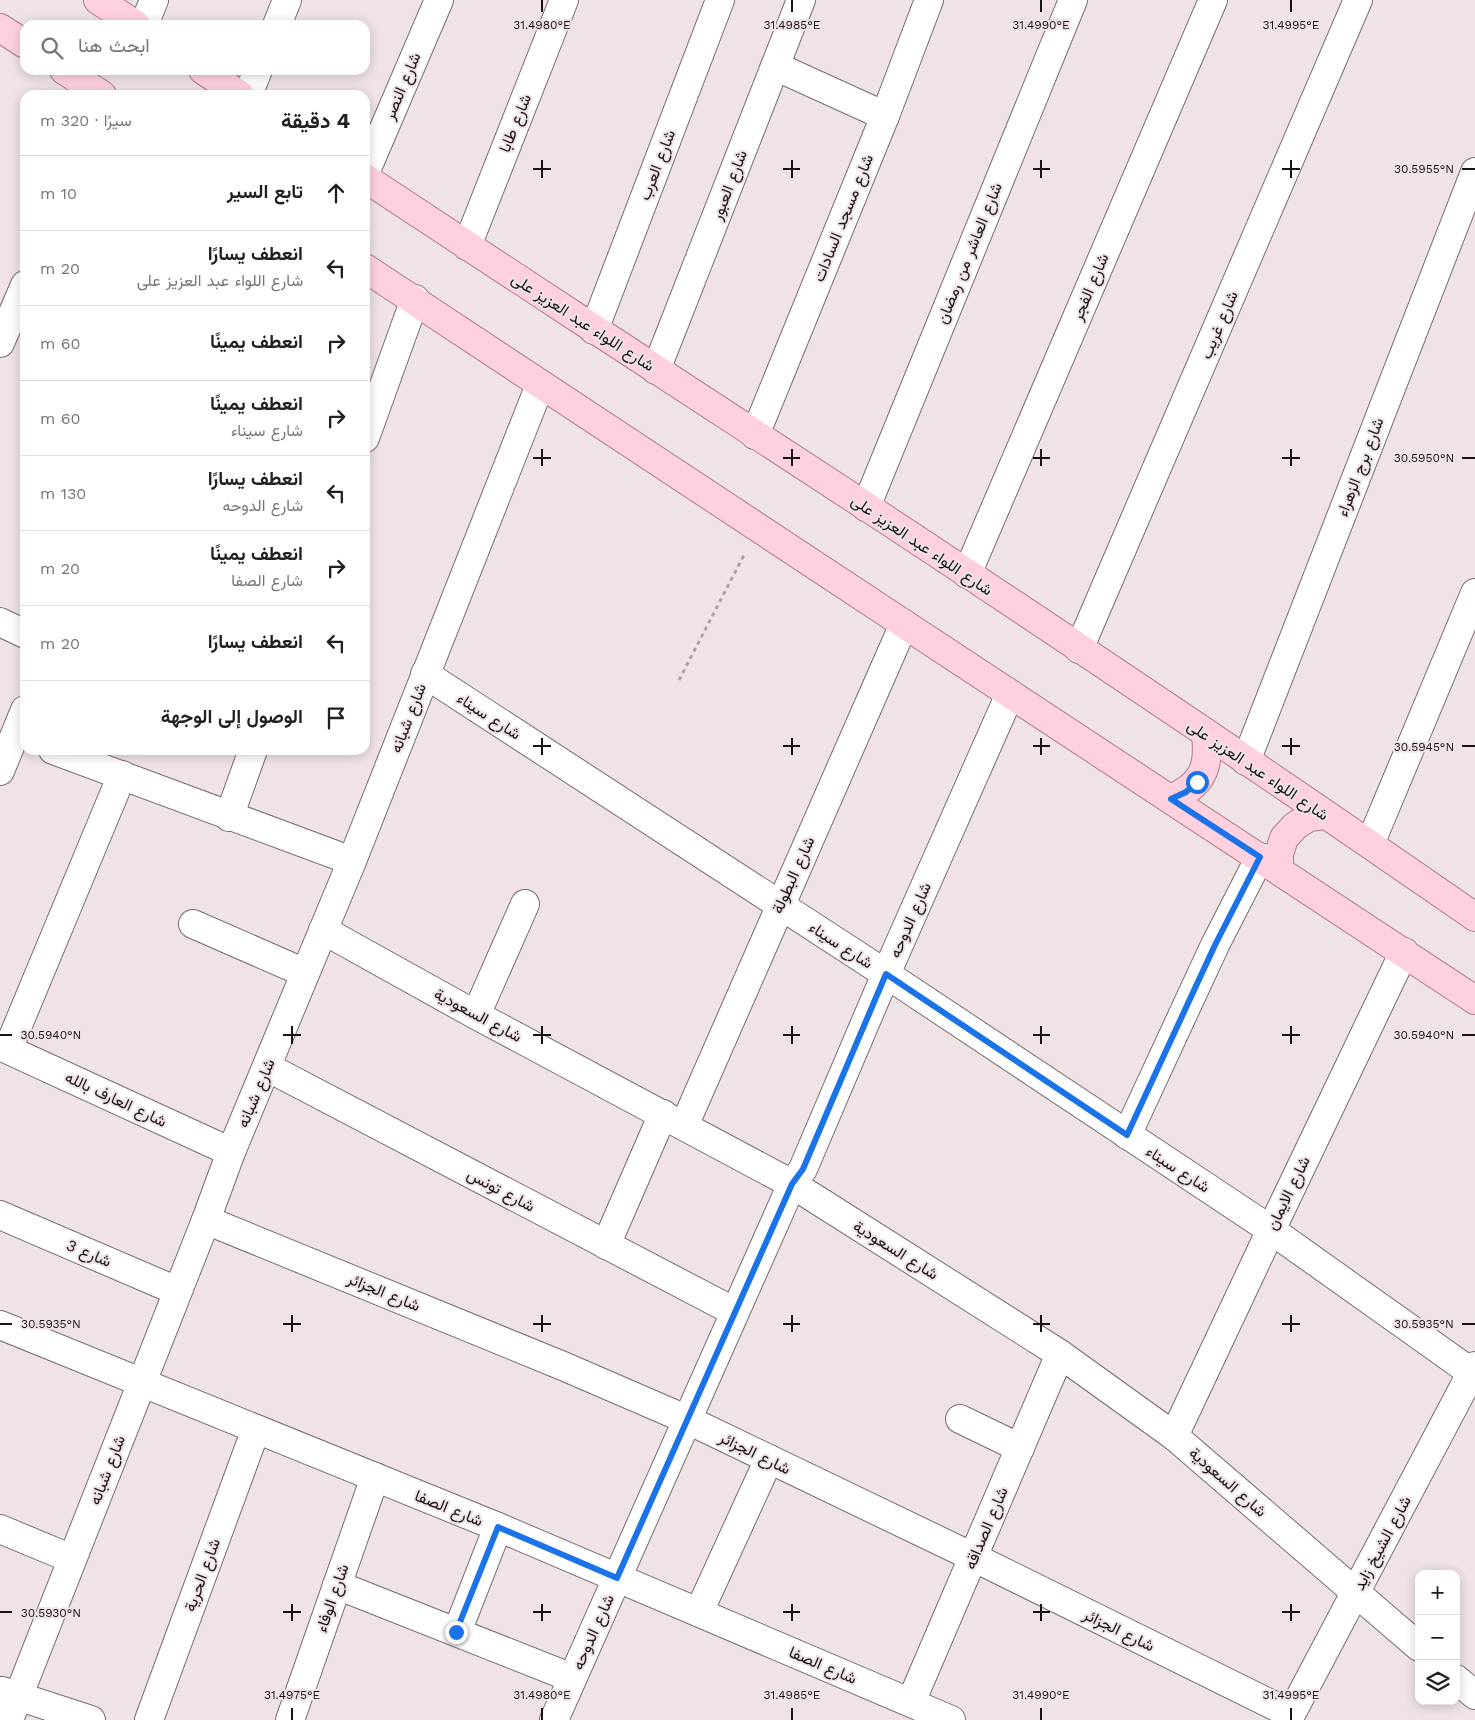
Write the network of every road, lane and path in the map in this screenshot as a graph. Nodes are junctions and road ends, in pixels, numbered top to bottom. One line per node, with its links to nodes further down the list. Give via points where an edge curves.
1 (98, 0): 12 (main road)
2 (154, 0): 13 (street)
3 (287, 0): 14 (street)
4 (439, 0): 25 (street, شارع النصر)
5 (564, 0): 28 (street, شارع طابا)
6 (720, 0): 32 (street, شارع العرب)
7 (801, 0): 17 (street, شارع العبور)
8 (929, 0): 24 (street, شارع مسجد السادات)
9 (1073, 0): 38 (street, شارع العاشر من رمضان)
10 (1212, 0): 40 (street, شارع الفجر)
11 (1358, 0): 45 (street, شارع غريب)
12 (128, 20)
13 (146, 20)
14 (279, 20)
15 (0, 28): 16 (main road)
16 (20, 41)
17 (775, 66): 24 (street); 34 (street, شارع العبور)
18 (72, 75): 21 (main road)
19 (210, 75): 22 (main road)
20 (256, 75): 23 (street)
21 (94, 90)
22 (233, 90)
23 (250, 90)
24 (885, 116): 37 (street, شارع مسجد السادات)
25 (370, 161)
26 (1475, 172): 53 (street, شارع برج الزهراء)
27 (370, 181): 28 (main road, شارع اللواء عبد العزيز على)
28 (466, 246): 32 (main road, شارع اللواء عبد العزيز على)
29 (370, 271): 31 (main road)
30 (20, 297): 33 (street)
31 (415, 299): 35 (main road); 36 (street)
32 (594, 330): 34 (main road, شارع اللواء عبد العزيز على)
33 (0, 343)
34 (656, 370): 37 (main road, شارع اللواء عبد العزيز على)
35 (540, 385): 39 (main road); 46 (street, شارع شبانه)
36 (370, 424)
37 (755, 434): 38 (main road, شارع اللواء عبد العزيز على)
38 (866, 507): 40 (main road, شارع اللواء عبد العزيز على)
39 (758, 528): 43 (main road); 47 (path)
40 (966, 574): 45 (main road, شارع اللواء عبد العزيز على)
41 (1475, 593): 59 (street)
42 (0, 622): 44 (street)
43 (904, 624): 48 (main road); 63 (street, شارع البطولة)
44 (20, 632)
45 (1079, 649): 49 (main road, شارع اللواء عبد العزيز على)
46 (425, 674): 60 (street, شارع شبانه); 63 (street, شارع سيناء)
47 (679, 680)
48 (1010, 694): 56 (main road); 69 (street, شارع الدوحه)
49 (1206, 735): 53 (main road, شارع اللواء عبد العزيز على); 56 (main road, via 1205,767 1197,782)
50 (20, 738): 54 (street)
51 (67, 755): 55 (street)
52 (251, 755): 58 (street)
53 (1246, 761): 57 (main road, شارع اللواء عبد العزيز على)
54 (0, 771)
55 (122, 775): 58 (street); 72 (street)
56 (1171, 799): 61 (main road)
57 (1325, 815): 59 (main road, شارع اللواء عبد العزيز على); 61 (main road, via 1309,817 1295,826 1284,838 1279,854)
58 (229, 817): 60 (street)
59 (1370, 844): 64 (main road, شارع اللواء عبد العزيز على)
60 (352, 861): 66 (street, شارع شبانه)
61 (1269, 864): 67 (main road); 75 (street, via 1215,945)
62 (526, 904): 71 (street)
63 (780, 906): 69 (street, شارع سيناء); 74 (street, شارع البطولة)
64 (1475, 917)
65 (193, 924): 68 (street)
66 (323, 930): 68 (street, شارع شبانه); 71 (street, شارع السعودية)
67 (1404, 952): 70 (main road); 80 (street, شارع الايمان)
68 (305, 973): 73 (street, شارع شبانه)
69 (886, 974): 75 (street, شارع سيناء); 77 (street, شارع الدوحه, via 803,1169)
70 (1475, 1000)
71 (476, 1015): 74 (street, شارع السعودية)
72 (4, 1048): 76 (street, شارع العارف بالله)
73 (267, 1067): 76 (street, شارع شبانه); 81 (street, شارع تونس)
74 (674, 1120): 77 (street, شارع السعودية); 81 (street, شارع البطولة)
75 (1127, 1135): 80 (street, شارع سيناء)
76 (231, 1152): 79 (street, شارع شبانه)
77 (792, 1184): 83 (street, شارع الدوحه); 85 (street, شارع السعودية)
78 (0, 1215): 82 (street, شارع 3)
79 (206, 1220): 82 (street, شارع شبانه); 88 (street, شارع الجزائر)
80 (1271, 1230): 86 (street, شارع سيناء); 91 (street, شارع الايمان)
81 (606, 1244): 83 (street, شارع تونس)
82 (177, 1291): 87 (street, شارع شبانه)
83 (735, 1312): 88 (street, شارع الدوحه)
84 (0, 1326): 87 (street, شارع الصفا)
85 (1060, 1354): 91 (street, شارع السعودية); 92 (street, شارع الصداقه)
86 (1474, 1371): 101 (street, شارع الشيخ زايد)
87 (141, 1383): 90 (street, شارع الصفا); 98 (street, شارع شبانه)
88 (688, 1420): 93 (street, شارع الجزائر); 99 (street, شارع الدوحه)
89 (960, 1420): 92 (street)
90 (256, 1429): 94 (street, شارع الصفا); 112 (street, شارع الحرية)
91 (1174, 1436): 101 (street, شارع السعودية)
92 (1020, 1448): 97 (street, شارع الصداقه)
93 (769, 1459): 97 (street, شارع الجزائر); 102 (street)
94 (375, 1477): 95 (street, شارع الصفا); 100 (street, شارع الوفاء)
95 (498, 1527): 99 (street, شارع الصفا); 103 (street)
96 (0, 1529): 98 (street)
97 (973, 1558): 108 (street, شارع الصداقه); 110 (street, شارع الجزائر)
98 (72, 1559): 109 (street, شارع شبانه)
99 (617, 1578): 102 (street, شارع الصفا); 105 (street, شارع الدوحه)
100 (337, 1585): 103 (street); 113 (street, شارع الوفاء)
101 (1356, 1592): 104 (street, شارع السعودية); 110 (street, شارع الشيخ زايد)
102 (699, 1612): 108 (street, شارع الصفا)
103 (456, 1632): 105 (street)
104 (1415, 1644)
105 (572, 1678): 114 (street, شارع الدوحه)
106 (1460, 1682): 107 (street)
107 (1475, 1695)
108 (911, 1702): 115 (street, شارع الصفا)
109 (9, 1703): 111 (street)
110 (1290, 1717)
111 (91, 1720)
112 (149, 1720)
113 (290, 1720)
114 (554, 1720)
115 (951, 1720)

